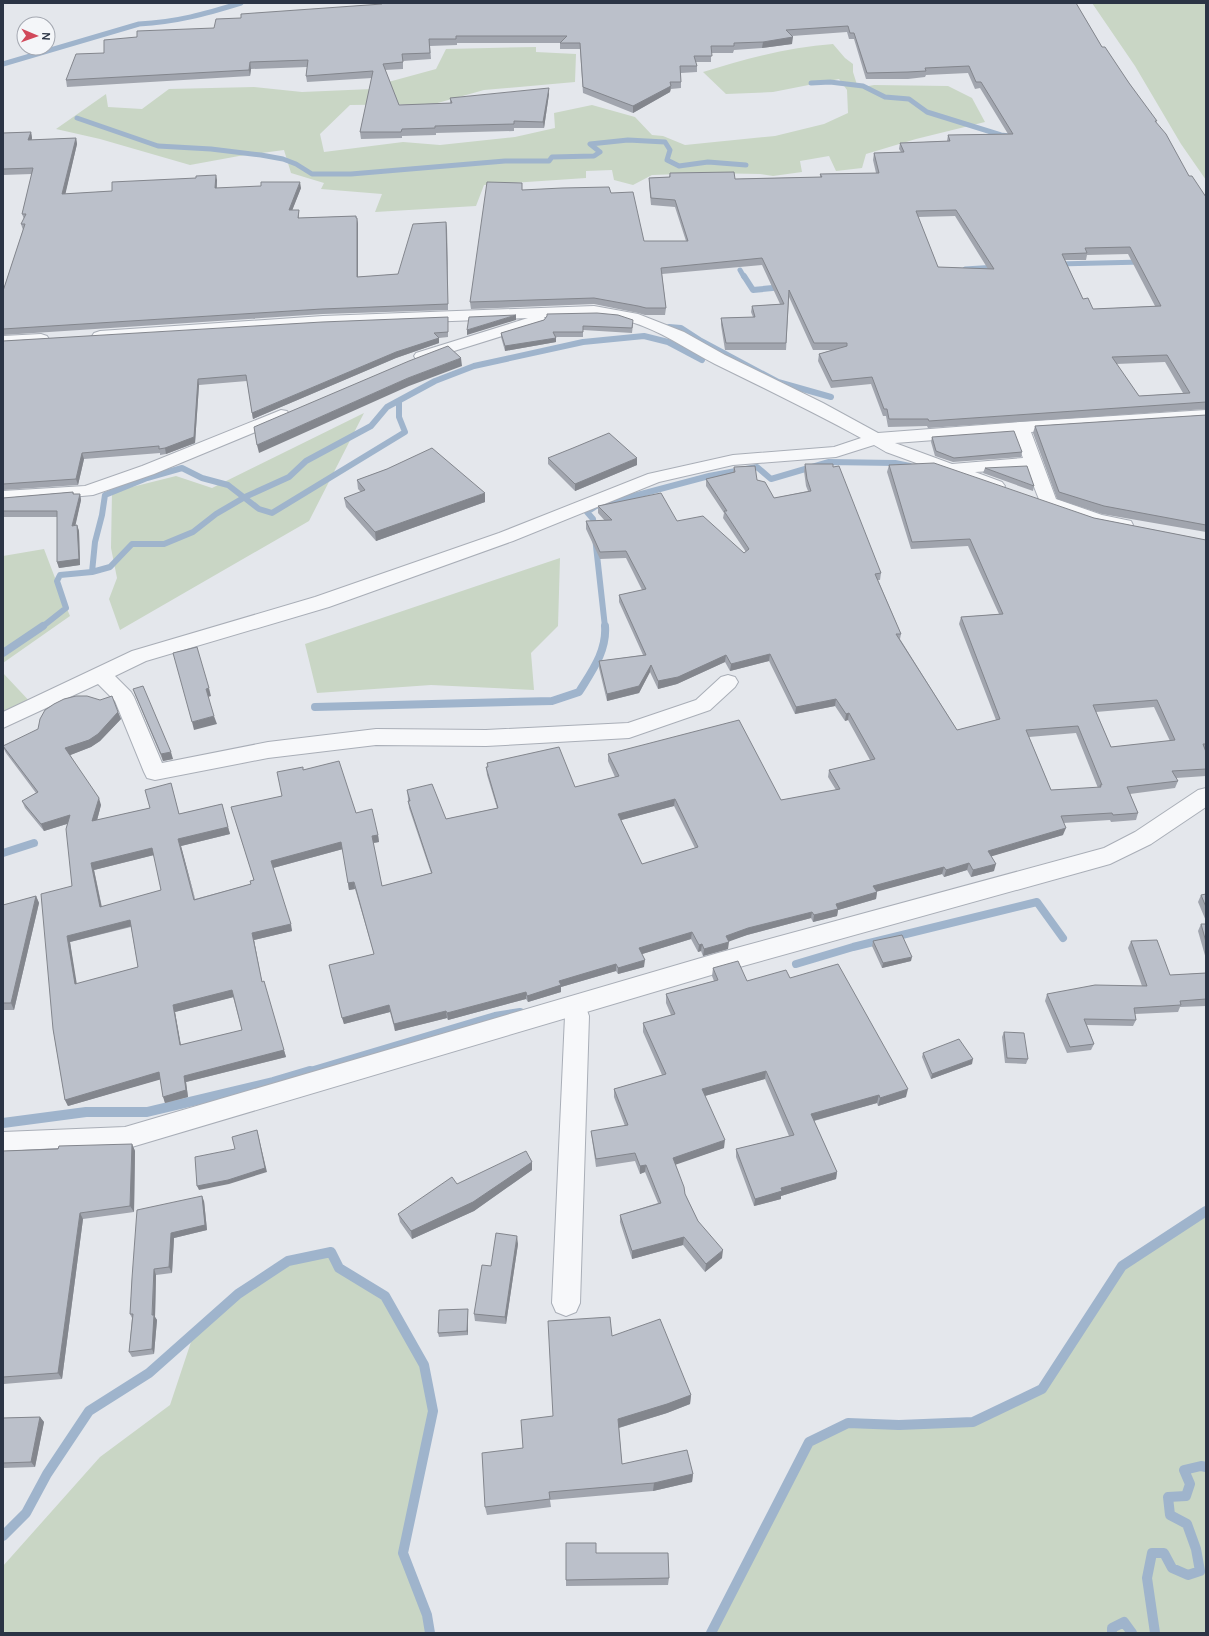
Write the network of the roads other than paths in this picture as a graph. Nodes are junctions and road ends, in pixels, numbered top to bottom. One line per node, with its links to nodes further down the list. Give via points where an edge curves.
1 (564, 312): 2 (street, via 323,321); 5 (street); 9 (street, via 594,311 632,317 678,335 719,359 817,407)
2 (83, 337)
3 (54, 339): 4 (street)
4 (3, 341)
5 (410, 361)
6 (293, 410): 12 (street, via 212,445 87,491)
7 (1206, 415): 8 (street)
8 (1020, 428): 9 (street); 10 (street)
9 (875, 439): 11 (street, via 892,448); 15 (street, via 836,452 733,460 654,478 506,537 322,602 139,656)
10 (1033, 463): 11 (street); 13 (street)
11 (951, 468): 13 (street)
12 (3, 497)
13 (1048, 503): 14 (street, via 1099,520)
14 (1136, 527)
15 (100, 674): 16 (street, via 124,697 155,772 268,750 376,737 486,738 629,730 703,705); 17 (street)
16 (728, 682)
17 (3, 721)
18 (1206, 796): 19 (street, via 1143,838 1110,855 718,963)
19 (574, 1006): 20 (street, via 125,1138); 21 (street, via 577,1016)
20 (3, 1142)
21 (566, 1303)

